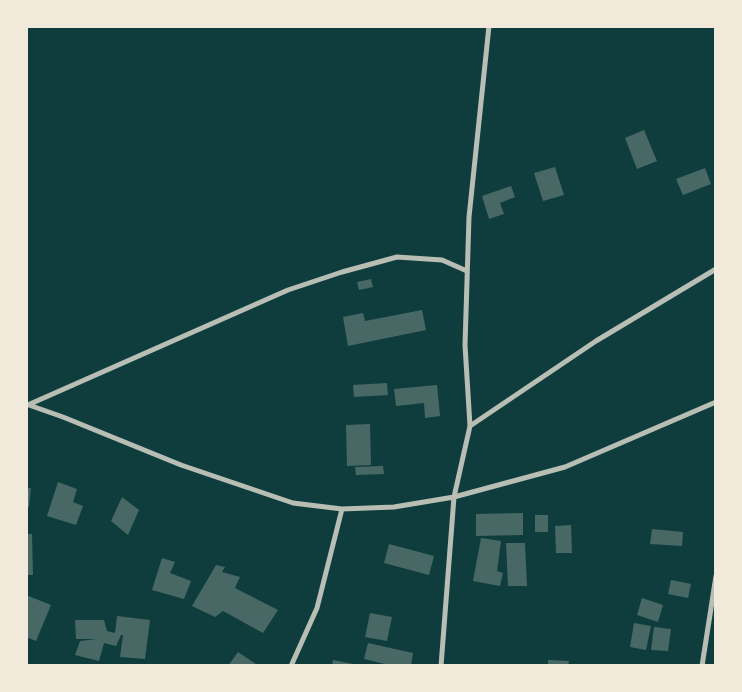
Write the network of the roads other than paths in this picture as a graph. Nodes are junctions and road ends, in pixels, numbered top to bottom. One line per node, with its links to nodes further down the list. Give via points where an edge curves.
1 (489, 26): 3 (street, via 469,217)
2 (716, 269): 6 (street, via 596,341)
3 (467, 272): 5 (street, via 442,260 397,257 342,272 288,290); 6 (street, via 465,345)
4 (716, 402): 7 (street, via 565,467)
5 (28, 404): 8 (street, via 181,465 293,503)
6 (470, 426): 7 (street)
7 (454, 497): 8 (street, via 394,507); 11 (street)
8 (342, 509): 10 (street, via 317,608)
9 (716, 576): 12 (street)
10 (291, 666)
11 (441, 666)
12 (702, 666)

